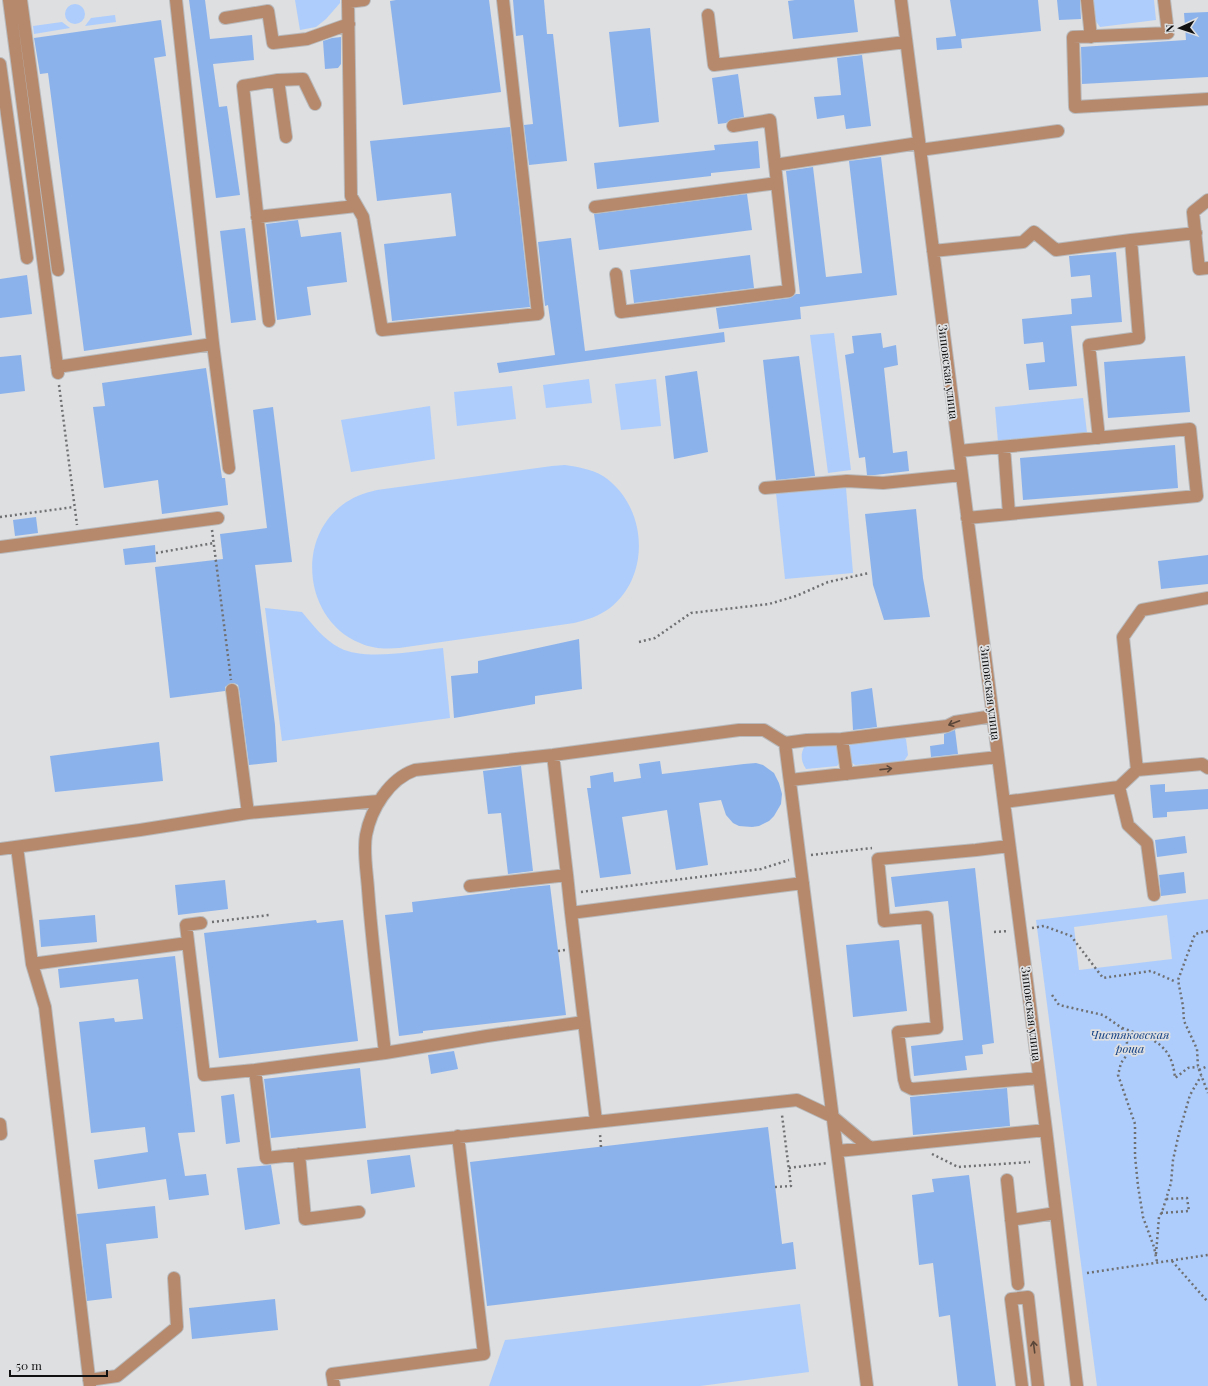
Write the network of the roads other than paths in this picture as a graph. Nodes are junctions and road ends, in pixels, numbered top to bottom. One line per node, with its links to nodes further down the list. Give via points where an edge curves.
1 (9, 0): 37 (street, via 57,370)
2 (21, 0): 34 (street)
3 (176, 0): 37 (street)
4 (364, 0): 9 (street)
5 (503, 0): 26 (street, via 538,314 382,330 363,217)
6 (901, 0): 14 (street, Зиповская улица)
7 (1087, 0): 13 (street)
8 (1164, 0): 13 (street, via 1168,33)
9 (348, 1): 12 (street)
10 (708, 15): 14 (street, via 714,65)
11 (225, 18): 12 (street, via 268,12 273,43 306,39)
12 (349, 24): 26 (street, via 350,196)
13 (1091, 36): 17 (street, via 1072,37 1075,107)
14 (906, 42): 22 (street, Зиповская улица)
15 (0, 70): 32 (street)
16 (278, 80): 18 (street, via 303,79); 21 (street); 28 (street, via 243,86)
17 (1208, 99)
18 (315, 104)
19 (733, 126): 23 (street, via 770,120)
20 (1058, 132): 22 (street)
21 (286, 138)
22 (920, 146): 23 (street); 31 (street, Зиповская улица)
23 (775, 165): 24 (street)
24 (777, 183): 27 (street); 35 (street, via 789,291 621,312)
25 (1208, 200): 29 (street, via 1193,212)
26 (356, 206): 28 (street)
27 (595, 207)
28 (257, 217): 36 (street)
29 (1196, 233): 30 (street); 33 (street, via 1199,268)
30 (1132, 240): 31 (street, via 1056,250 1034,232 1023,242); 38 (street, via 1139,338 1090,345)
31 (933, 252): 40 (street, Зиповская улица)
32 (27, 258)
33 (1208, 268)
34 (58, 270)
35 (616, 274)
36 (269, 321)
37 (213, 344): 41 (street)
38 (1099, 438): 39 (street); 44 (street, via 1190,429 1197,496)
39 (1004, 447): 40 (street); 44 (street)
40 (959, 451): 42 (street, Зиповская улица)
41 (229, 468)
42 (962, 475): 43 (street, via 883,483 847,481); 45 (street, Зиповская улица)
43 (765, 488)
44 (1009, 514): 45 (street)
45 (967, 518): 50 (street, Зиповская улица)
46 (214, 519): 47 (street)
47 (0, 547)
48 (1208, 598): 56 (street, via 1142,610 1123,637)
49 (232, 690): 62 (street)
50 (993, 716): 51 (street, one-way to 51, via 955,722 947,726); 54 (street, Зиповская улица)
51 (842, 739): 52 (street); 57 (street)
52 (785, 743): 53 (street, via 764,730 739,730); 58 (street)
53 (553, 755): 60 (street, via 415,770 396,780); 66 (street)
54 (998, 757): 57 (street, one-way to 54); 61 (street, Зиповская улица)
55 (1208, 768): 56 (street, via 1202,764)
56 (1137, 770): 59 (street)
57 (847, 774): 58 (street)
58 (790, 780): 67 (street)
59 (1119, 787): 61 (street); 69 (street, via 1128,824 1147,844)
60 (379, 801): 62 (street); 75 (street, via 365,841)
61 (1004, 802): 63 (street, Зиповская улица)
62 (248, 813): 64 (street)
63 (1009, 846): 77 (street, Зиповская улица); 77 (street, via 878,859 884,921 927,917 938,1028 898,1032 904,1079 906,1086 912,1089)
64 (17, 847): 65 (street); 73 (street)
65 (0, 849)
66 (567, 875): 68 (street); 70 (street)
67 (803, 883): 70 (street); 78 (street)
68 (470, 886)
69 (1154, 895)
70 (571, 913): 74 (street)
71 (201, 924): 72 (street, via 186,926)
72 (188, 943): 73 (street); 76 (street, via 204,1075)
73 (32, 964): 93 (street, via 45,1007)
74 (584, 1022): 75 (street); 79 (street)
75 (385, 1053): 76 (street)
76 (255, 1070): 85 (street, via 266,1158)
77 (1039, 1078): 81 (street, Зиповская улица)
78 (833, 1117): 79 (street, via 797,1100); 84 (street); 86 (street)
79 (593, 1121): 83 (street)
80 (0, 1124): 82 (street)
81 (1046, 1130): 84 (street); 89 (street, Зиповская улица)
82 (0, 1134)
83 (458, 1136): 85 (street); 94 (street, via 484,1354 332,1374)
84 (869, 1147): 86 (street)
85 (299, 1154): 88 (street, via 305,1219)
86 (838, 1156): 95 (street)
87 (1006, 1180): 90 (street)
88 (359, 1212)
89 (1056, 1213): 90 (street); 98 (street, Зиповская улица)
90 (1011, 1220): 92 (street)
91 (174, 1278): 93 (street, via 177,1327 117,1376)
92 (1018, 1284)
93 (90, 1383)
94 (334, 1386)
95 (867, 1386)
96 (1022, 1386): 97 (street, one-way to 96, via 1028,1297 1011,1299)
97 (1038, 1386)
98 (1077, 1386)

